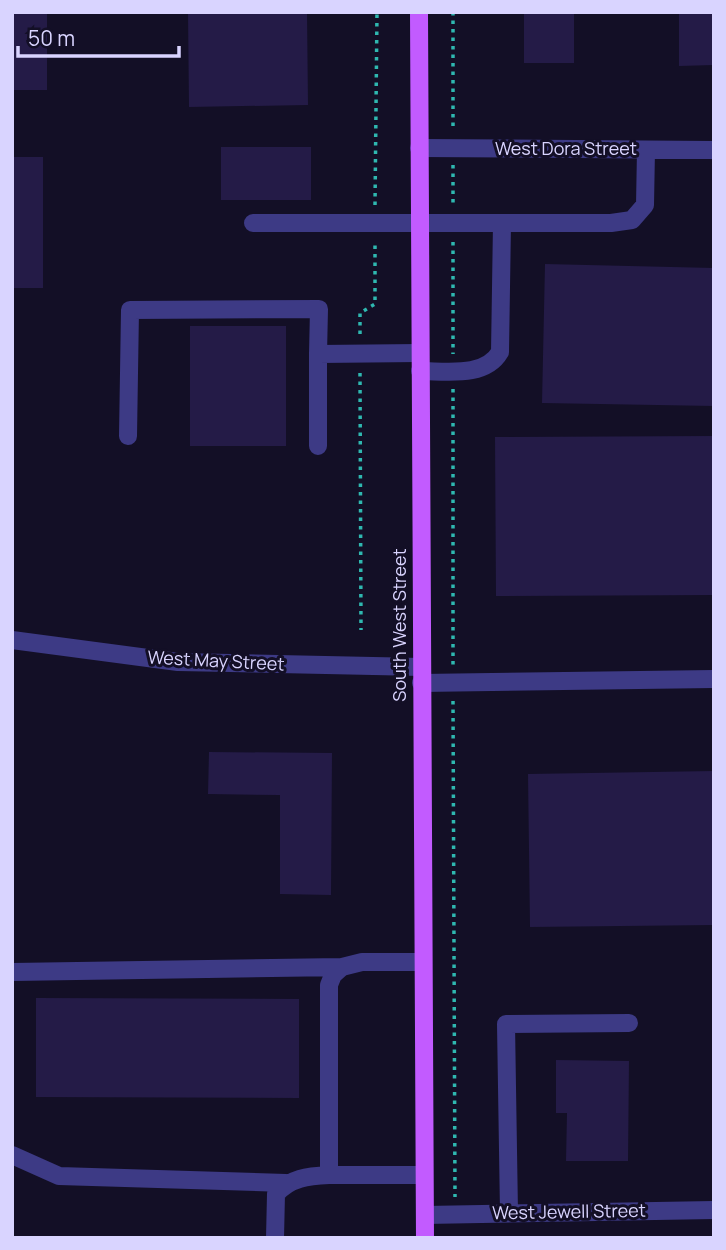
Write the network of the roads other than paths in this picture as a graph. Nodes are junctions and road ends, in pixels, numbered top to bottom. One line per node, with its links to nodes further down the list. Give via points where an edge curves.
1 (418, 12): 2 (main road, South West Street)
2 (419, 148): 3 (street, West Dora Street); 5 (main road, South West Street)
3 (646, 149): 4 (street, West Dora Street); 7 (street, via 645,205 632,220)
4 (714, 150)
5 (419, 220): 6 (street); 7 (street); 9 (main road, South West Street)
6 (253, 223)
7 (502, 223): 9 (street, via 500,352 489,366 453,371)
8 (318, 354): 9 (street); 10 (street, via 319,309 130,310); 11 (street)
9 (420, 362): 13 (main road, South West Street)
10 (128, 436)
11 (318, 446)
12 (12, 640): 13 (street, West May Street, via 178,662)
13 (421, 675): 14 (street, West May Street, via 453,683); 15 (main road, South West Street)
14 (714, 679)
15 (423, 962): 16 (street, via 362,962); 21 (main road, South West Street)
16 (342, 967): 17 (street); 20 (street, via 329,985)
17 (12, 972)
18 (629, 1023): 24 (street, via 506,1024)
19 (12, 1155): 22 (street, via 59,1176)
20 (330, 1175): 21 (street); 22 (street)
21 (424, 1175): 25 (main road, South West Street)
22 (286, 1183): 26 (street, via 276,1194)
23 (714, 1210): 24 (street, West Jewell Street)
24 (509, 1213): 25 (street, West Jewell Street)
25 (425, 1215): 27 (main road, South West Street)
26 (275, 1238)
27 (425, 1238)

